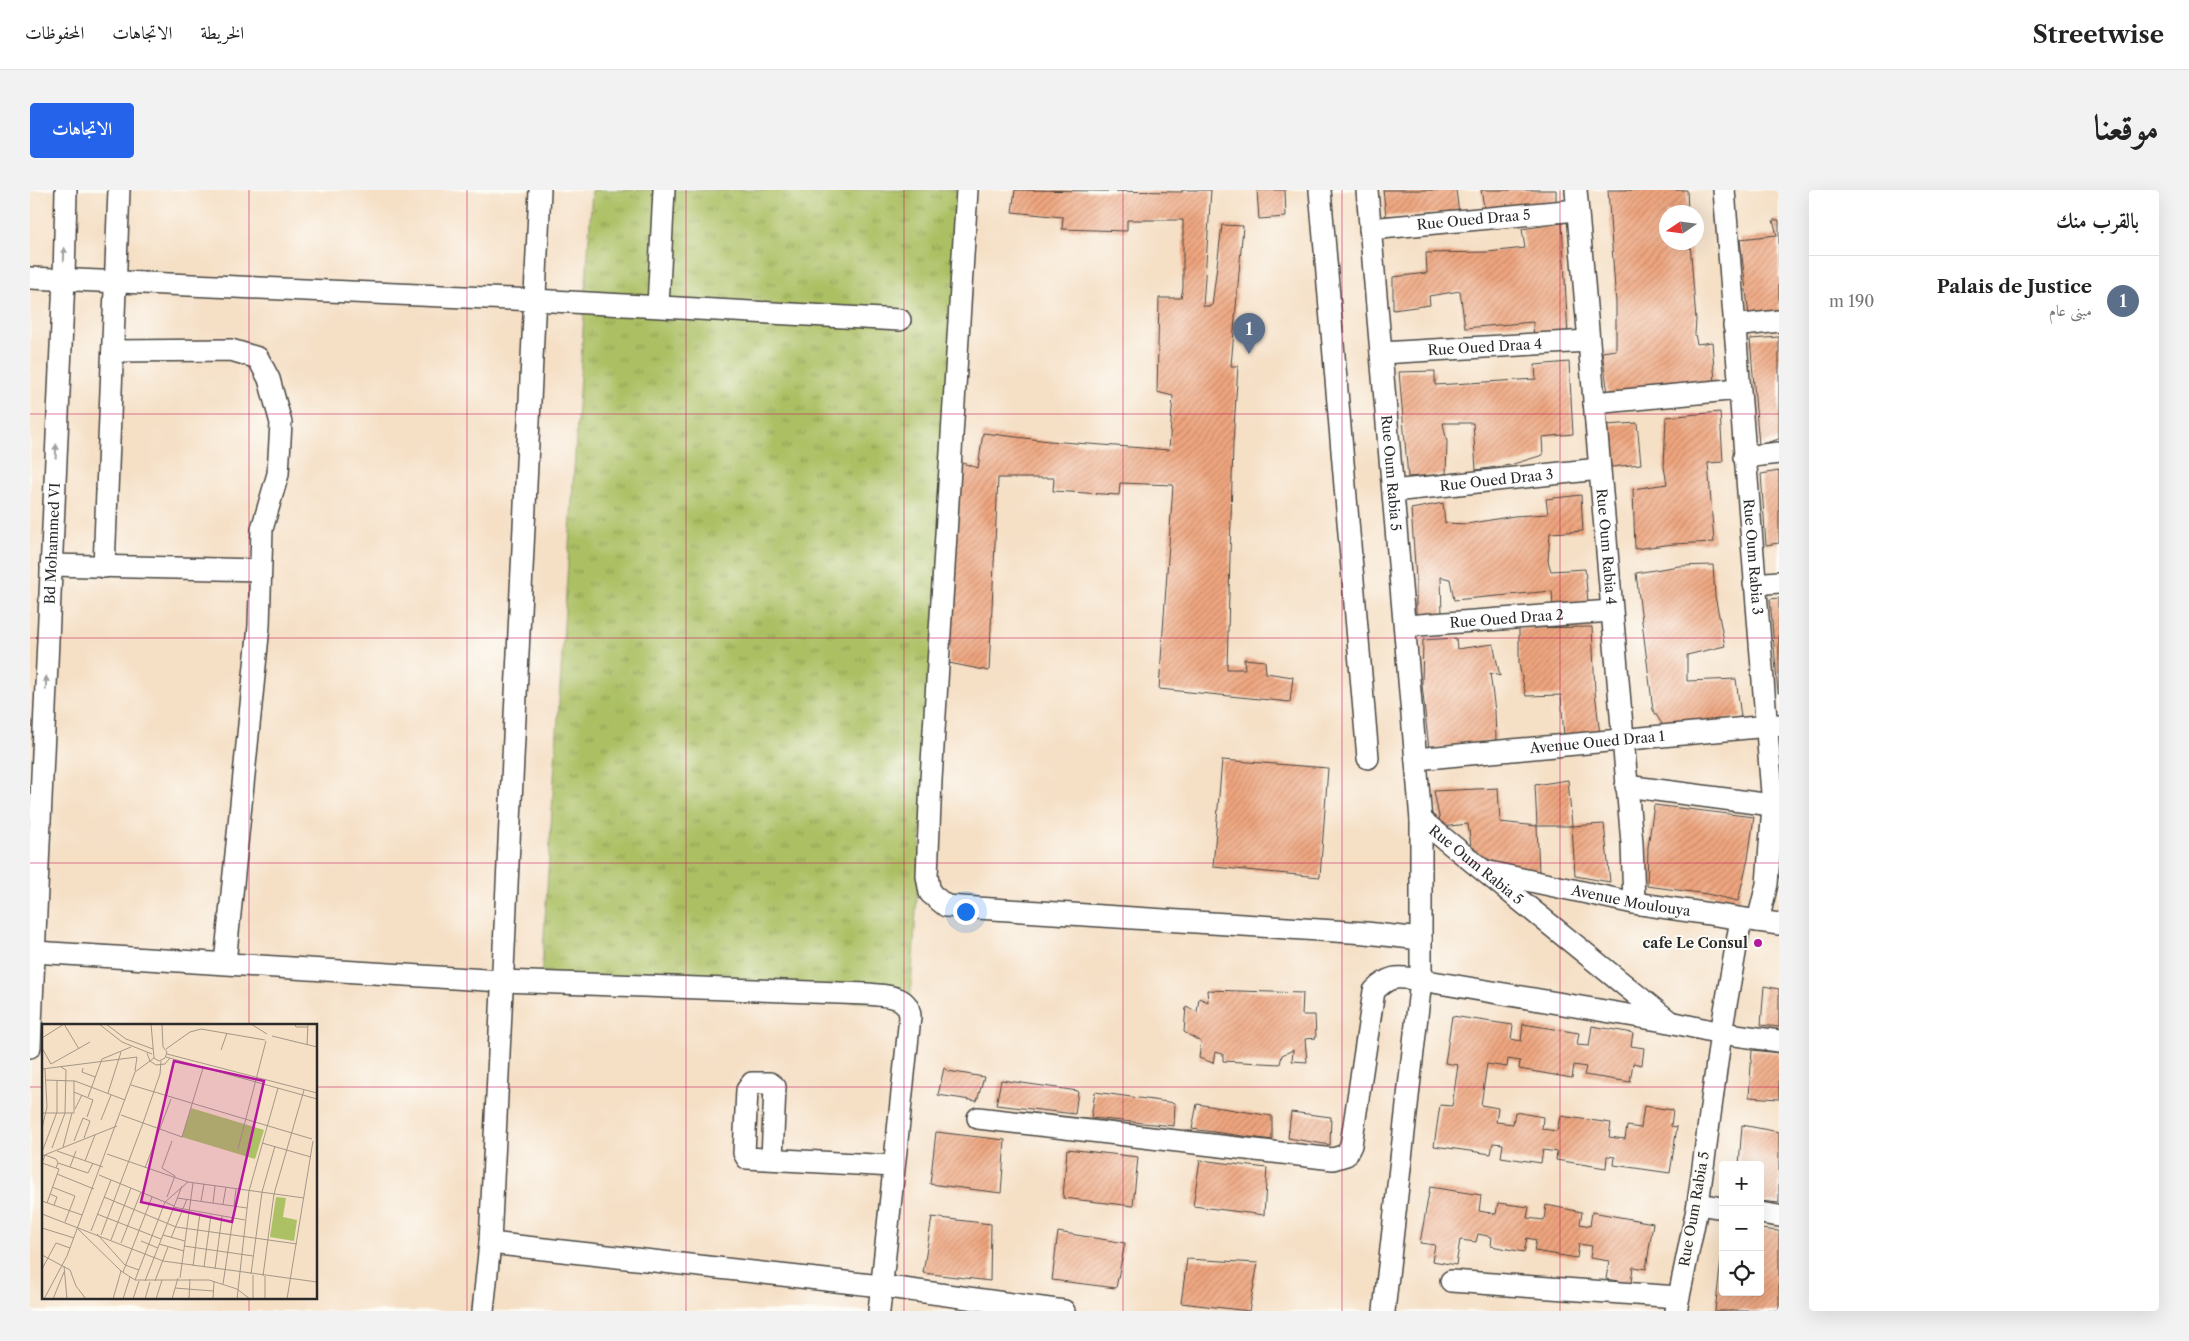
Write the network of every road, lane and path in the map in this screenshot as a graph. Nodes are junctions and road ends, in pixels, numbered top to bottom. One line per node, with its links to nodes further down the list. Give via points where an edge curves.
1 (66, 190): 12 (street, Bd Mohammed VI, one-way to 1)
2 (118, 190): 13 (street)
3 (540, 190): 14 (street)
4 (664, 190): 15 (street)
5 (967, 190): 46 (street, via 931,770 927,876 930,892 946,906)
6 (1320, 190): 37 (street)
7 (1367, 190): 10 (street, Rue Oum Rabia 5)
8 (1727, 190): 18 (street, Rue Oum Rabia 3)
9 (1577, 200): 10 (street, Rue Oued Draa 5); 19 (street, Rue Oum Rabia 4)
10 (1370, 229): 21 (street, Rue Oum Rabia 5)
11 (30, 278): 12 (street)
12 (64, 279): 13 (street); 28 (street, Bd Mohammed VI, one-way to 12)
13 (115, 282): 14 (street); 20 (street)
14 (534, 300): 15 (street); 50 (street)
15 (658, 306): 16 (street)
16 (900, 320)
17 (1779, 322): 18 (street)
18 (1734, 326): 22 (street, Rue Oum Rabia 3)
19 (1588, 341): 21 (street, Rue Oued Draa 4); 23 (street, Rue Oum Rabia 4)
20 (112, 351): 29 (street); 30 (street, via 231,350 258,358 269,379 281,423 278,474 262,529)
21 (1381, 353): 27 (street, Rue Oum Rabia 5)
22 (1738, 389): 23 (street); 25 (street, Rue Oum Rabia 3)
23 (1594, 403): 26 (street, Rue Oum Rabia 4)
24 (1779, 453): 25 (street)
25 (1744, 457): 32 (street, Rue Oum Rabia 3)
26 (1599, 469): 27 (street, Rue Oued Draa 3); 33 (street, Rue Oum Rabia 4)
27 (1393, 491): 34 (street, Rue Oum Rabia 5)
28 (51, 565): 29 (street); 47 (street, Bd Mohammed VI, one-way to 28)
29 (104, 566): 30 (street)
30 (259, 570): 48 (street, via 259,626)
31 (1779, 582): 32 (street)
32 (1754, 584): 35 (street, Rue Oum Rabia 3)
33 (1611, 611): 34 (street, Rue Oued Draa 2); 36 (street, Rue Oum Rabia 4)
34 (1404, 626): 38 (street, Rue Oum Rabia 5)
35 (1772, 726): 36 (street, Avenue Oued Draa 1); 40 (street, Rue Oum Rabia 3)
36 (1622, 740): 38 (street, Avenue Oued Draa 1); 39 (street, Rue Oum Rabia 4)
37 (1368, 758)
38 (1416, 759): 41 (street, Rue Oum Rabia 5)
39 (1626, 786): 40 (street); 43 (street, Rue Oum Rabia 4)
40 (1776, 806): 44 (street, Rue Oum Rabia 3, via 1767,884)
41 (1421, 820): 42 (street, Rue Oum Rabia 5); 46 (street)
42 (1486, 871): 43 (street, Avenue Moulouya); 51 (street, Rue Oum Rabia 5)
43 (1634, 903): 44 (street, Avenue Moulouya)
44 (1750, 920): 45 (street, Avenue Moulouya); 52 (street, Rue Oum Rabia 3)
45 (1779, 924)
46 (1421, 939): 49 (street)
47 (34, 952): 48 (street); 54 (street, Bd Mohammed VI)
48 (225, 964): 50 (street)
49 (1421, 980): 51 (street); 55 (street, via 1396,976 1385,980 1374,991 1351,1145 1346,1155 1333,1159); 69 (street)
50 (502, 981): 57 (street, via 867,994 901,999 907,1005 910,1017); 62 (street)
51 (1670, 1022): 52 (street, Rue Oum Rabia 5)
52 (1721, 1033): 53 (street); 58 (street, Rue Oum Rabia 5)
53 (1779, 1041)
54 (30, 1047)
55 (978, 1118)
56 (772, 1159): 57 (street)
57 (893, 1166): 64 (street)
58 (1698, 1204): 59 (street); 65 (street, Rue Oum Rabia 5)
59 (1719, 1207)
60 (1764, 1214): 61 (street)
61 (1779, 1216)
62 (490, 1243): 64 (street); 66 (street)
63 (1451, 1281): 65 (street)
64 (881, 1286): 67 (street); 68 (street)
65 (1677, 1304)
66 (483, 1311)
67 (879, 1311)
68 (1064, 1311)
69 (1384, 1311)

